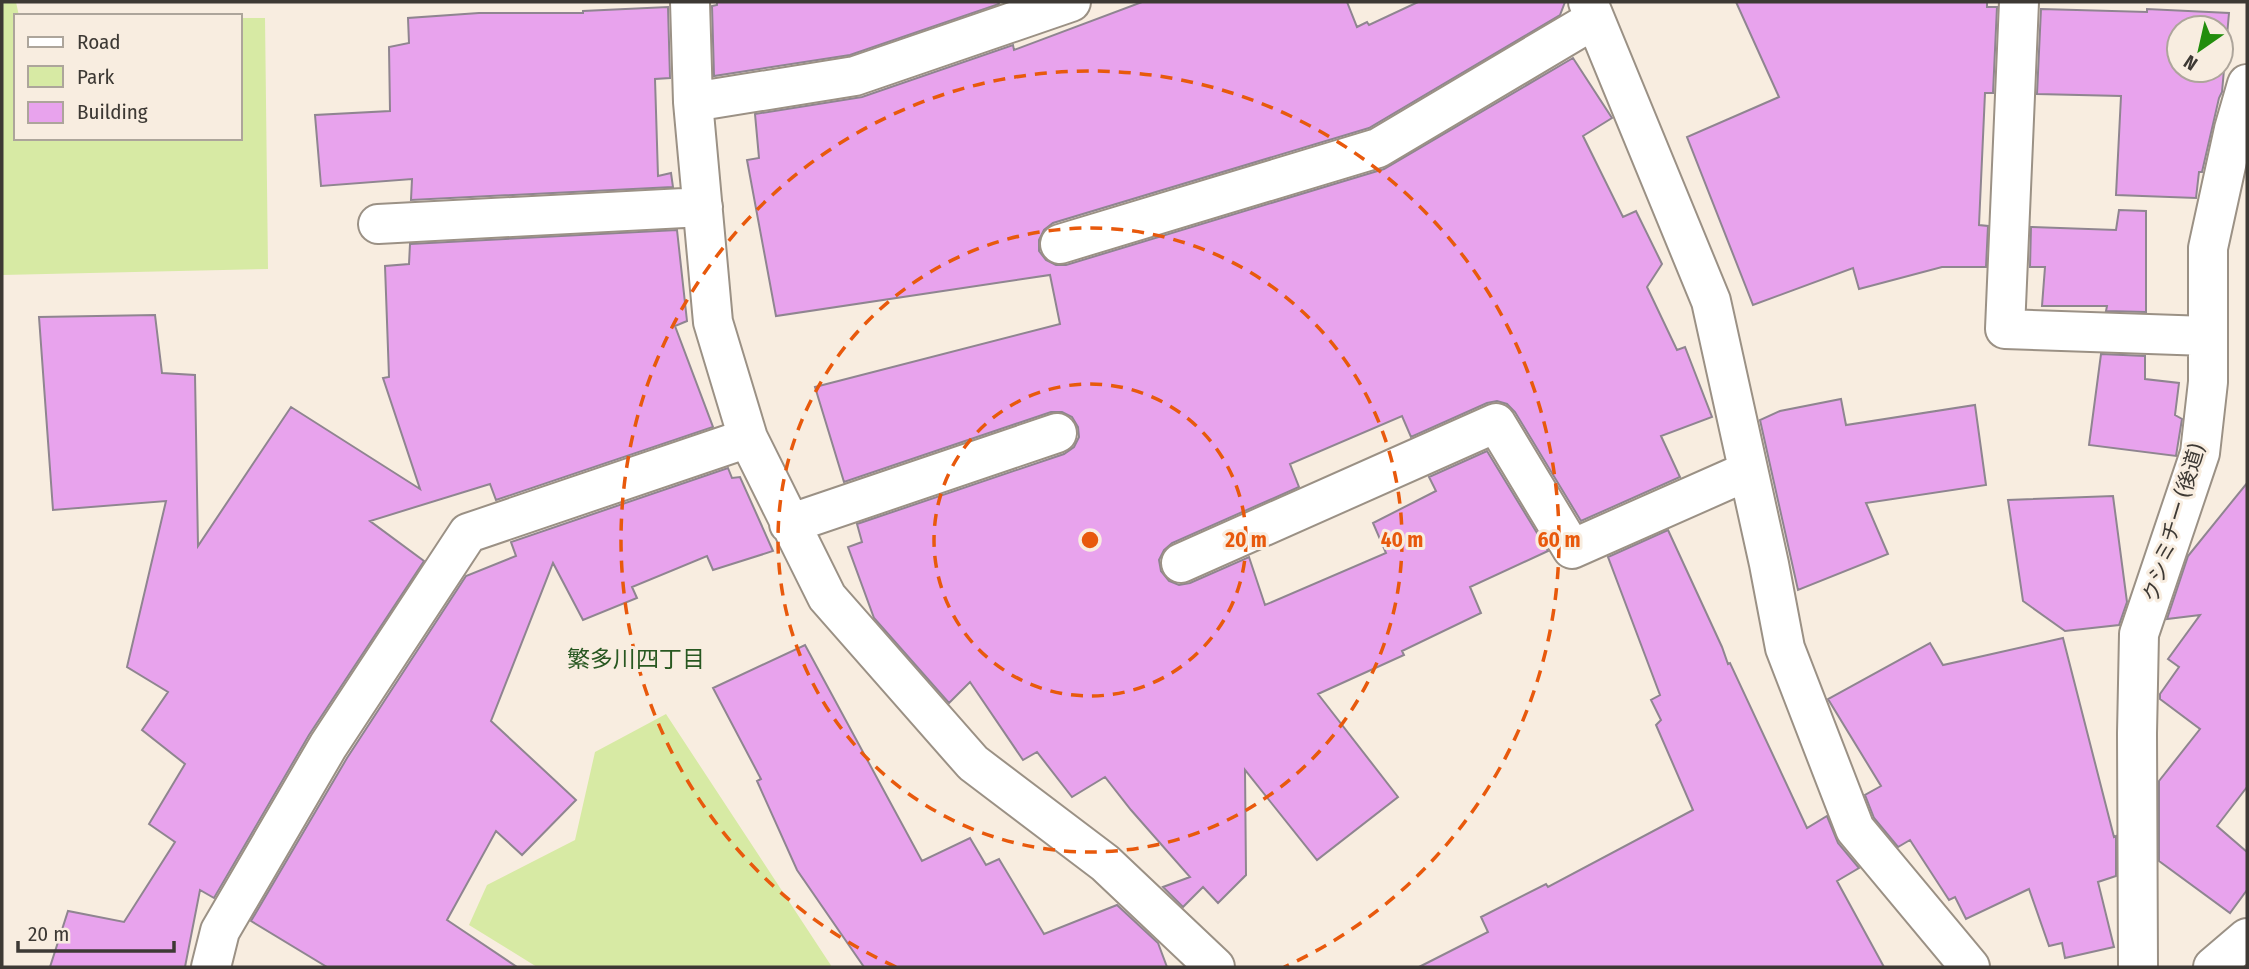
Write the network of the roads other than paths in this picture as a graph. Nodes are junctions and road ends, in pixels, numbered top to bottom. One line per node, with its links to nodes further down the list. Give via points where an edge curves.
1 (690, 2): 6 (street)
2 (1071, 2): 6 (street, via 855,76)
3 (2019, 2): 10 (street, via 2005,329)
4 (1592, 10): 9 (street, via 1378,148); 13 (street, via 1711,301)
5 (2247, 83): 10 (street, クシミチー (後道), via 2208,248)
6 (693, 102): 7 (street)
7 (703, 208): 8 (street); 12 (street, via 713,322)
8 (378, 224)
9 (1060, 244)
10 (2207, 336): 20 (street, クシミチー (後道), via 2208,382 2200,453 2139,635)
11 (1057, 433): 14 (street)
12 (748, 438): 14 (street); 17 (street, via 468,533 328,746 220,931)
13 (1748, 471): 15 (street, via 1572,549 1496,423); 19 (street, via 1785,648 1855,829)
14 (789, 524): 18 (street, via 827,597 973,764 1105,863)
15 (1181, 563)
16 (2247, 938): 21 (street)
17 (211, 967)
18 (1215, 967)
19 (1970, 967)
20 (2138, 967)
21 (2213, 967)

